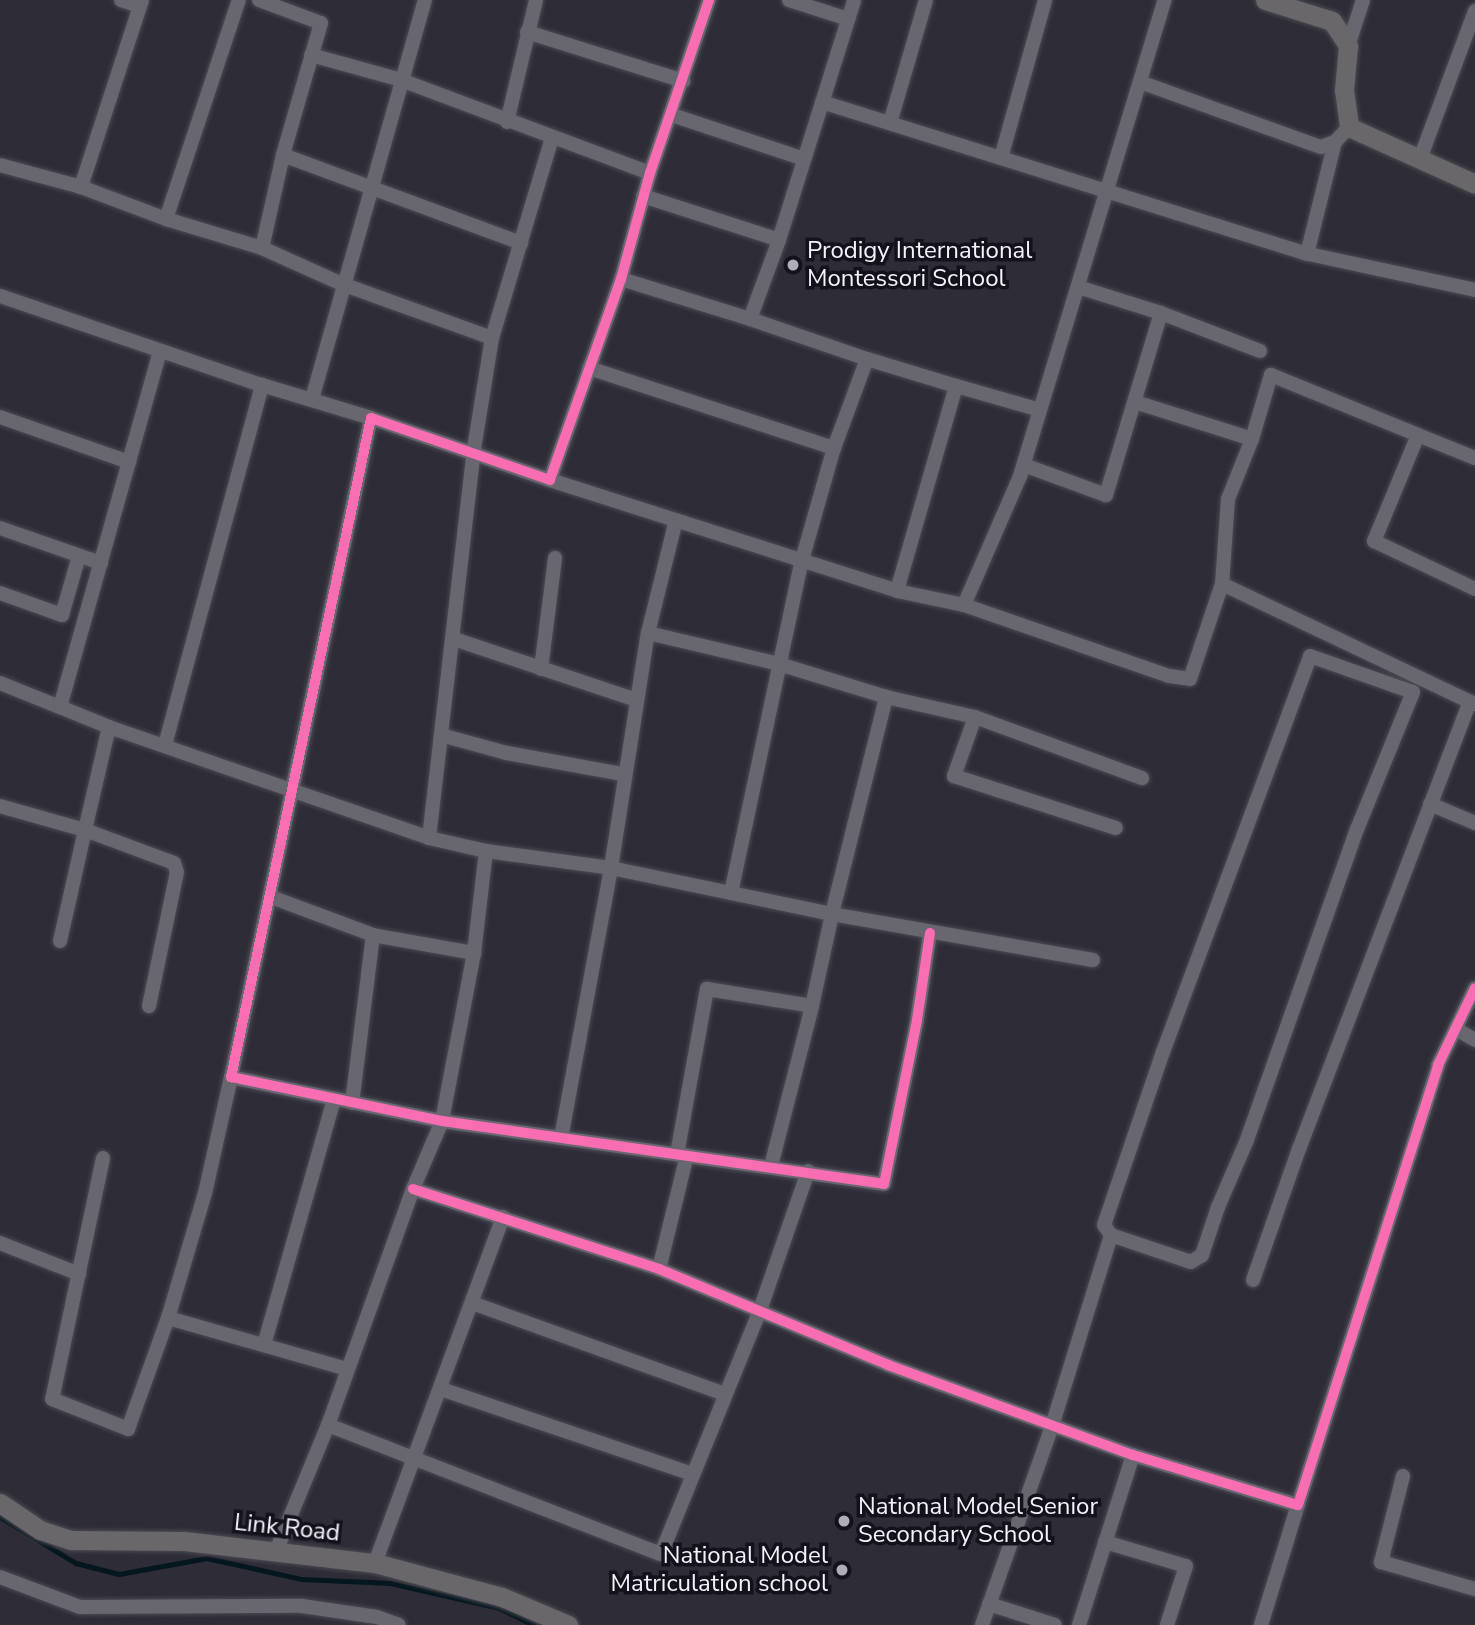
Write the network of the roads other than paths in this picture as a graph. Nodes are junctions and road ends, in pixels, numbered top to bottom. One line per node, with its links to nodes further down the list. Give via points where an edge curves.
1 (121, 0): 14 (street)
2 (239, 0): 40 (street)
3 (259, 0): 19 (street, via 321,23)
4 (425, 0): 20 (street)
5 (536, 0): 17 (street)
6 (709, 0): 21 (street)
7 (789, 0): 16 (street)
8 (854, 0): 16 (street)
9 (926, 0): 26 (street)
10 (1045, 0): 30 (street)
11 (1165, 0): 22 (street)
12 (1265, 0): 18 (street, via 1332,21)
13 (1363, 0): 18 (street)
14 (141, 3): 37 (street)
15 (1475, 11): 32 (street)
16 (848, 19): 23 (street)
17 (527, 32): 21 (street); 25 (street)
18 (1348, 46): 27 (street)
19 (311, 55): 20 (street); 29 (street)
20 (401, 79): 25 (street); 36 (street)
21 (683, 81): 24 (street)
22 (1140, 82): 27 (street, via 1321,147); 38 (street)
23 (822, 102): 26 (street); 31 (street)
24 (672, 115): 31 (street); 34 (street)
25 (507, 121): 28 (street)
26 (890, 123): 30 (street)
27 (1342, 134): 32 (street); 44 (street)
28 (552, 138): 34 (street); 42 (street)
29 (283, 155): 36 (street); 43 (street)
30 (1001, 158): 38 (street)
31 (804, 159): 41 (street)
32 (1420, 159): 35 (street)
33 (0, 165): 37 (street)
34 (650, 173): 39 (street)
35 (1475, 184)
36 (370, 186): 42 (street); 46 (street)
37 (81, 187): 40 (street)
38 (1107, 191): 44 (street); 47 (street)
39 (643, 196): 41 (street); 45 (street)
40 (166, 219): 43 (street)
41 (779, 240): 51 (street)
42 (521, 243): 52 (street)
43 (262, 248): 46 (street)
44 (1307, 254): 48 (street)
45 (621, 279): 51 (street); 56 (street)
46 (342, 284): 52 (street); 59 (street)
47 (1078, 287): 50 (street); 61 (street)
48 (1475, 290)
49 (0, 296): 53 (street)
50 (1161, 313): 54 (street); 60 (street)
51 (750, 319): 55 (street)
52 (492, 338): 67 (street)
53 (160, 351): 57 (street); 69 (street)
54 (1260, 351)
55 (867, 359): 58 (street); 66 (street)
56 (589, 368): 66 (street); 71 (street)
57 (262, 385): 59 (street); 95 (street)
58 (956, 386): 61 (street); 80 (street)
59 (312, 399): 63 (street)
60 (1135, 402): 65 (street); 70 (street, via 1106,495)
61 (1040, 410): 70 (street)
62 (0, 416): 69 (street)
63 (371, 418): 67 (street); 98 (street)
64 (1418, 435): 65 (street, via 1271,375); 68 (street); 79 (street, via 1374,541)
65 (1252, 439): 78 (street, via 1228,499)
66 (834, 448): 76 (street)
67 (473, 455): 71 (street); 84 (street)
68 (1475, 458)
69 (129, 462): 77 (street)
70 (1024, 465): 82 (street)
71 (550, 480): 72 (street)
72 (676, 520): 76 (street); 83 (street)
73 (0, 528): 74 (street)
74 (79, 556): 77 (street); 81 (street, via 62,615)
75 (555, 558): 86 (street)
76 (802, 560): 80 (street); 85 (street)
77 (101, 563): 91 (street)
78 (1222, 584): 82 (street, via 1190,679 1169,676); 90 (street)
79 (1475, 589)
80 (897, 591): 82 (street)
81 (0, 593)
82 (964, 605)
83 (648, 633): 85 (street); 89 (street)
84 (454, 639): 86 (street); 94 (street)
85 (779, 664): 88 (street); 107 (street)
86 (541, 669): 89 (street)
87 (0, 683): 91 (street)
88 (886, 697): 92 (street); 109 (street)
89 (636, 700): 96 (street)
90 (1473, 703): 99 (street)
91 (60, 707): 93 (street)
92 (975, 718): 97 (street); 102 (street, via 954,776)
93 (109, 727): 95 (street); 103 (street)
94 (441, 735): 96 (street, via 507,753); 104 (street)
95 (165, 745): 98 (street)
96 (623, 774): 106 (street)
97 (1142, 778)
98 (295, 789): 104 (street); 108 (street)
99 (1430, 804): 101 (street); 135 (street)
100 (0, 806): 103 (street)
101 (1475, 823)
102 (1116, 828)
103 (85, 831): 112 (street); 116 (street, via 174,863 177,872)
104 (429, 838): 105 (street)
105 (486, 851): 106 (street); 113 (street)
106 (611, 868): 107 (street); 124 (street)
107 (731, 893): 109 (street)
108 (271, 897): 111 (street); 120 (street)
109 (832, 914): 110 (street); 117 (street)
110 (930, 933): 114 (street); 128 (street, via 884,1184)
111 (373, 935): 113 (street); 122 (street)
112 (60, 941)
113 (474, 953): 123 (street)
114 (1093, 960)
115 (1475, 988): 118 (street)
116 (149, 1006)
117 (812, 1006): 125 (street, via 707,989); 127 (street)
118 (1456, 1029): 119 (street); 149 (street, via 1438,1065)
119 (1475, 1040)
120 (231, 1077): 121 (street); 138 (street, via 205,1193)
121 (334, 1099): 122 (street); 139 (street)
122 (352, 1103): 123 (street)
123 (442, 1121): 124 (street); 129 (street)
124 (561, 1138): 125 (street)
125 (682, 1154): 127 (street); 133 (street)
126 (103, 1158): 134 (street)
127 (771, 1166): 128 (street)
128 (808, 1171): 137 (street)
129 (414, 1189): 130 (street); 140 (street)
130 (503, 1217): 133 (street); 136 (street)
131 (1111, 1235): 131 (street, via 1104,1225 1111,1202 1310,656 1413,692 1357,830 1202,1255 1191,1262); 144 (street)
132 (0, 1243): 134 (street)
133 (659, 1269): 137 (street)
134 (79, 1274): 138 (street, via 52,1399 128,1429)
135 (1253, 1280)
136 (472, 1303): 141 (street); 142 (street)
137 (760, 1310): 142 (street); 144 (street, via 888,1365)
138 (168, 1318): 139 (street)
139 (264, 1345): 140 (street)
140 (347, 1368): 143 (street)
141 (441, 1389): 146 (street); 147 (street)
142 (725, 1394): 147 (street)
143 (328, 1424): 146 (street); 152 (street)
144 (1052, 1426): 145 (street); 156 (street)
145 (1133, 1455): 149 (street); 151 (street)
146 (414, 1460): 147 (street, via 661,1554); 153 (street)
147 (692, 1474)
148 (1403, 1476): 155 (street, via 1381,1562)
149 (1297, 1505): 163 (street)
150 (3, 1510): 152 (street, Link Road, via 71,1540 184,1541)
151 (1105, 1542): 161 (street); 162 (street, via 1186,1566)
152 (276, 1551): 153 (street, Link Road)
153 (375, 1563): 158 (street, Link Road, via 502,1597)
154 (0, 1577): 157 (street, via 80,1607 302,1606 377,1617)
155 (1475, 1589)
156 (989, 1604): 159 (street); 160 (street)
157 (399, 1625)
158 (568, 1625)
159 (982, 1625)
160 (1055, 1625)
161 (1079, 1625)
162 (1167, 1625)
163 (1261, 1625)

